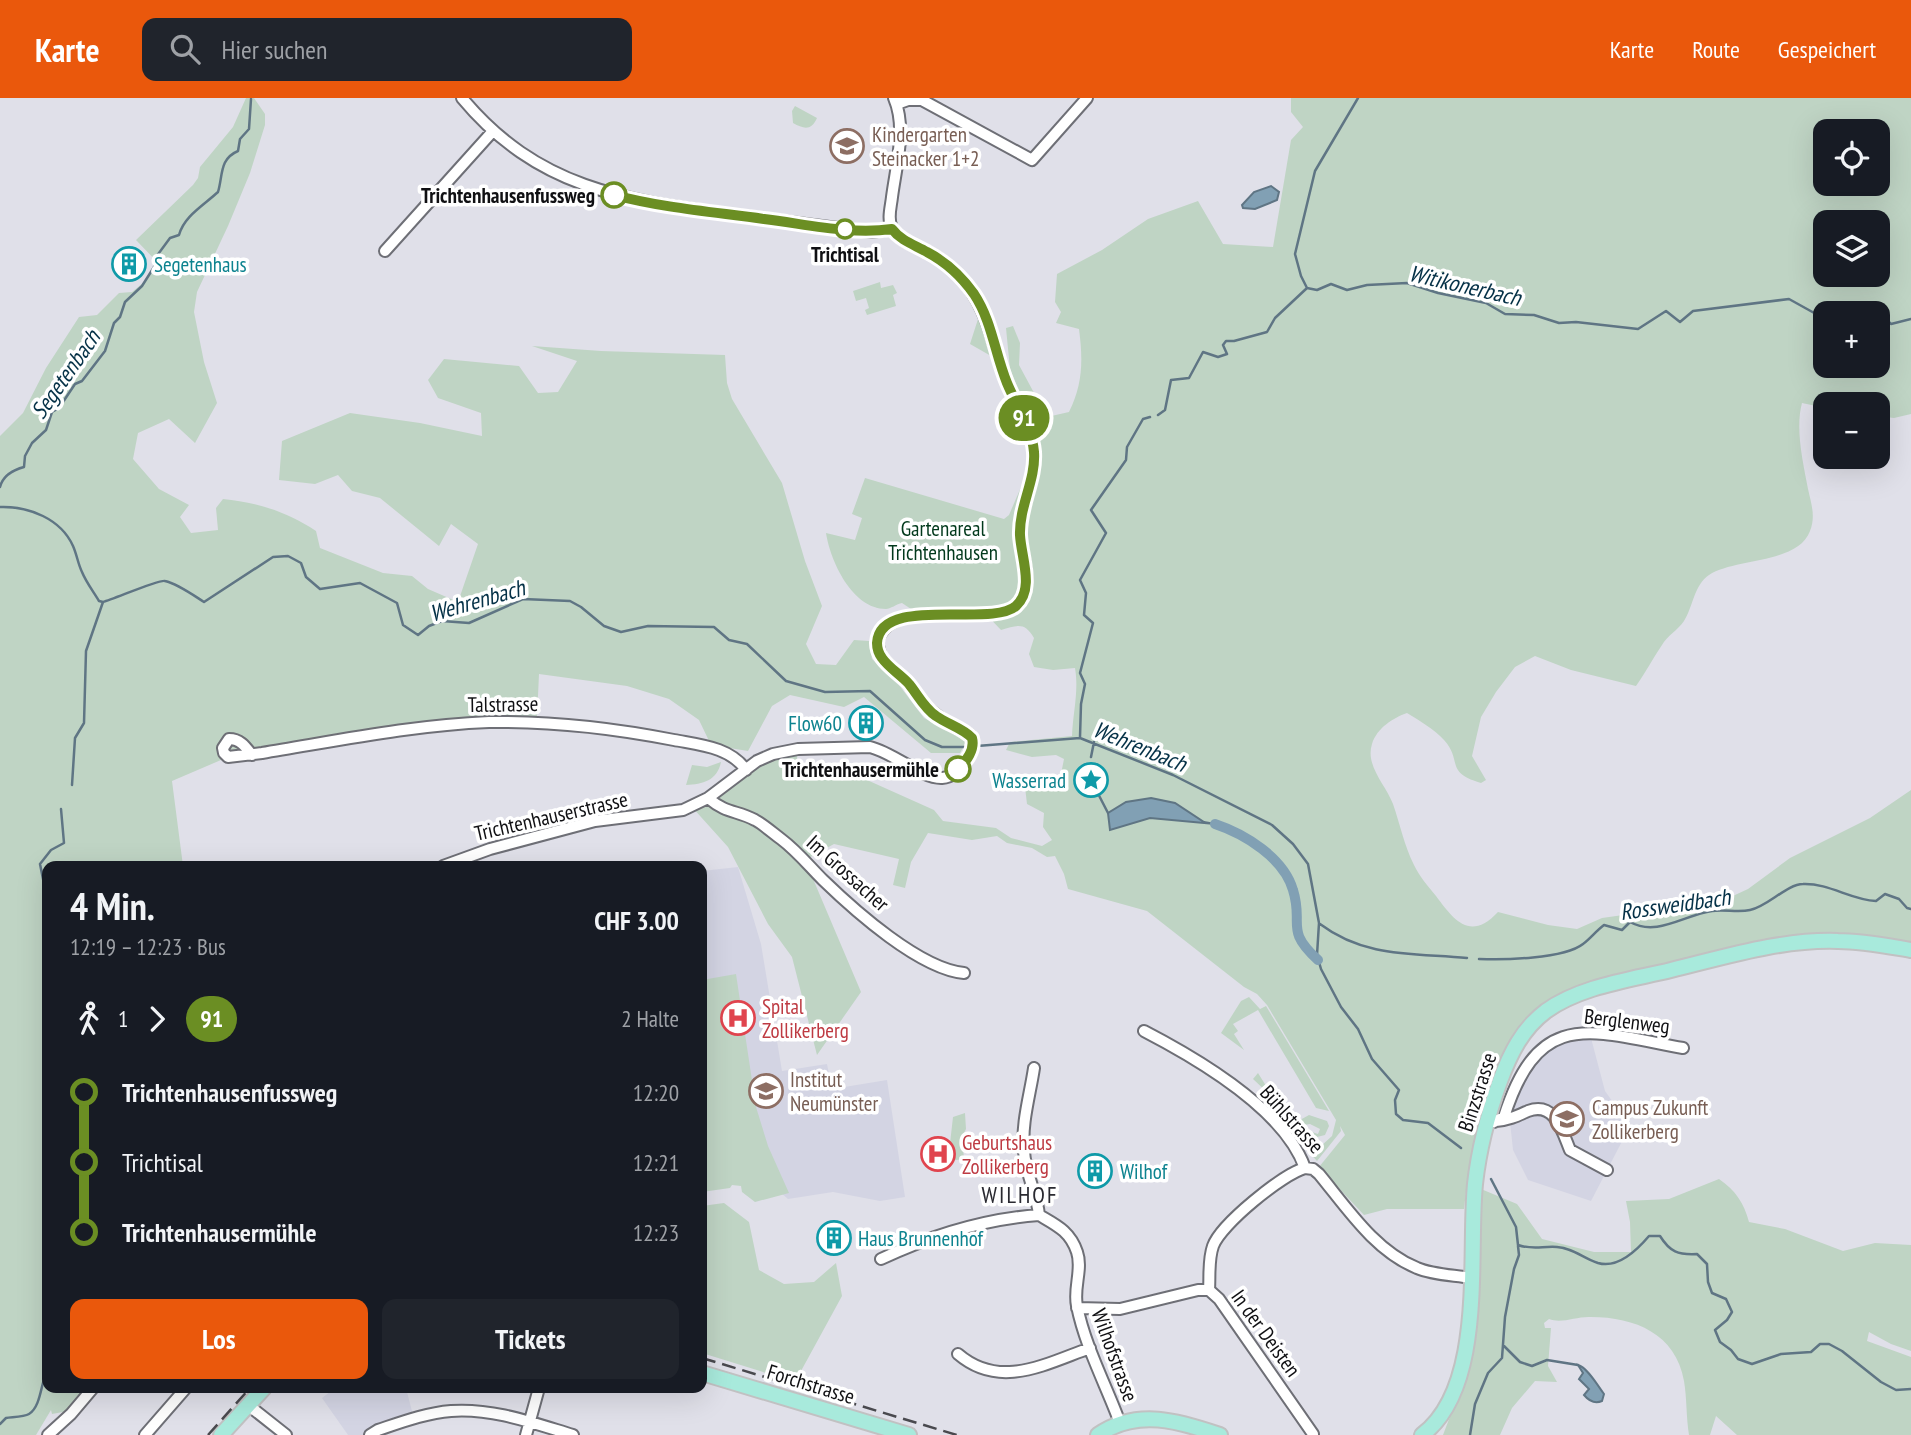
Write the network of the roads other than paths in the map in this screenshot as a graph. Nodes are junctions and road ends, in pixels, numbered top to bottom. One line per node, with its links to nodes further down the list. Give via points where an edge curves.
1 (462, 98): 4 (street)
2 (1087, 98): 3 (street, via 1032,160 922,100)
3 (896, 101): 5 (street, via 901,128)
4 (493, 131): 5 (street, via 557,174 617,196 812,225 871,232); 6 (street)
5 (892, 229): 8 (street, Trichtenhauserstrasse, via 948,266 975,295 1028,428 1034,465 1021,515 1026,580 1022,600 1008,612 944,613 894,622 883,629 877,642 881,657 926,707 972,738 971,749 954,773 937,779 870,747 789,750 765,756)
6 (385, 251)
7 (253, 755): 8 (street, Talstrasse, via 410,729 537,722 601,727 727,752)
8 (746, 770): 9 (street, Trichtenhauserstrasse)
9 (708, 798): 10 (street, Trichtenhauserstrasse, via 683,810 595,821); 12 (street, Im Grossacher, via 721,809 755,820 782,839 837,893 896,941 932,963)
10 (457, 861)
11 (1911, 950): 16 (main road, Binzstrasse, via 1845,941 1790,944 1570,998 1544,1013 1522,1035 1506,1064)
12 (964, 973)
13 (1144, 1031): 17 (street, Bühlstrasse, via 1200,1061 1240,1091 1298,1150)
14 (1683, 1048): 16 (street, Berglenweg, via 1597,1033 1561,1036 1524,1068 1504,1117)
15 (1034, 1068): 19 (street, via 1024,1152)
16 (1490, 1121): 18 (street, via 1510,1120 1531,1110 1552,1113 1570,1150); 21 (main road, Binzstrasse, via 1476,1181)
17 (1305, 1168): 21 (street, Bühlstrasse, via 1319,1174 1387,1250 1420,1269); 22 (street, In der Deisten, via 1223,1229 1212,1249)
18 (1607, 1170)
19 (1039, 1215): 20 (street, via 960,1230); 23 (street, Wilhofstrasse, via 1059,1225 1077,1251)
20 (881, 1259)
21 (1471, 1278): 45 (main road, Binzstrasse, via 1464,1363 1442,1416)
22 (1209, 1290): 23 (street, via 1120,1309); 34 (street, In der Deisten)
23 (1077, 1308): 24 (street, Wilhofstrasse)
24 (1090, 1348): 25 (street, via 1011,1373 976,1367); 33 (street, Wilhofstrasse)
25 (957, 1354)
26 (707, 1374): 42 (main road, Forchstrasse)
27 (89, 1393): 35 (street)
28 (182, 1393): 36 (street)
29 (259, 1393): 31 (main road)
30 (538, 1393): 32 (street)
31 (248, 1405): 37 (main road); 38 (street)
32 (529, 1422): 39 (street, via 491,1412 451,1411); 40 (street); 41 (street)
33 (1120, 1423): 43 (main road); 44 (main road, via 1171,1420)
34 (1313, 1434)
35 (48, 1435)
36 (145, 1435)
37 (221, 1435)
38 (286, 1435)
39 (370, 1435)
40 (526, 1435)
41 (573, 1435)
42 (909, 1435)
43 (1098, 1435)
44 (1220, 1435)
45 (1422, 1435)

